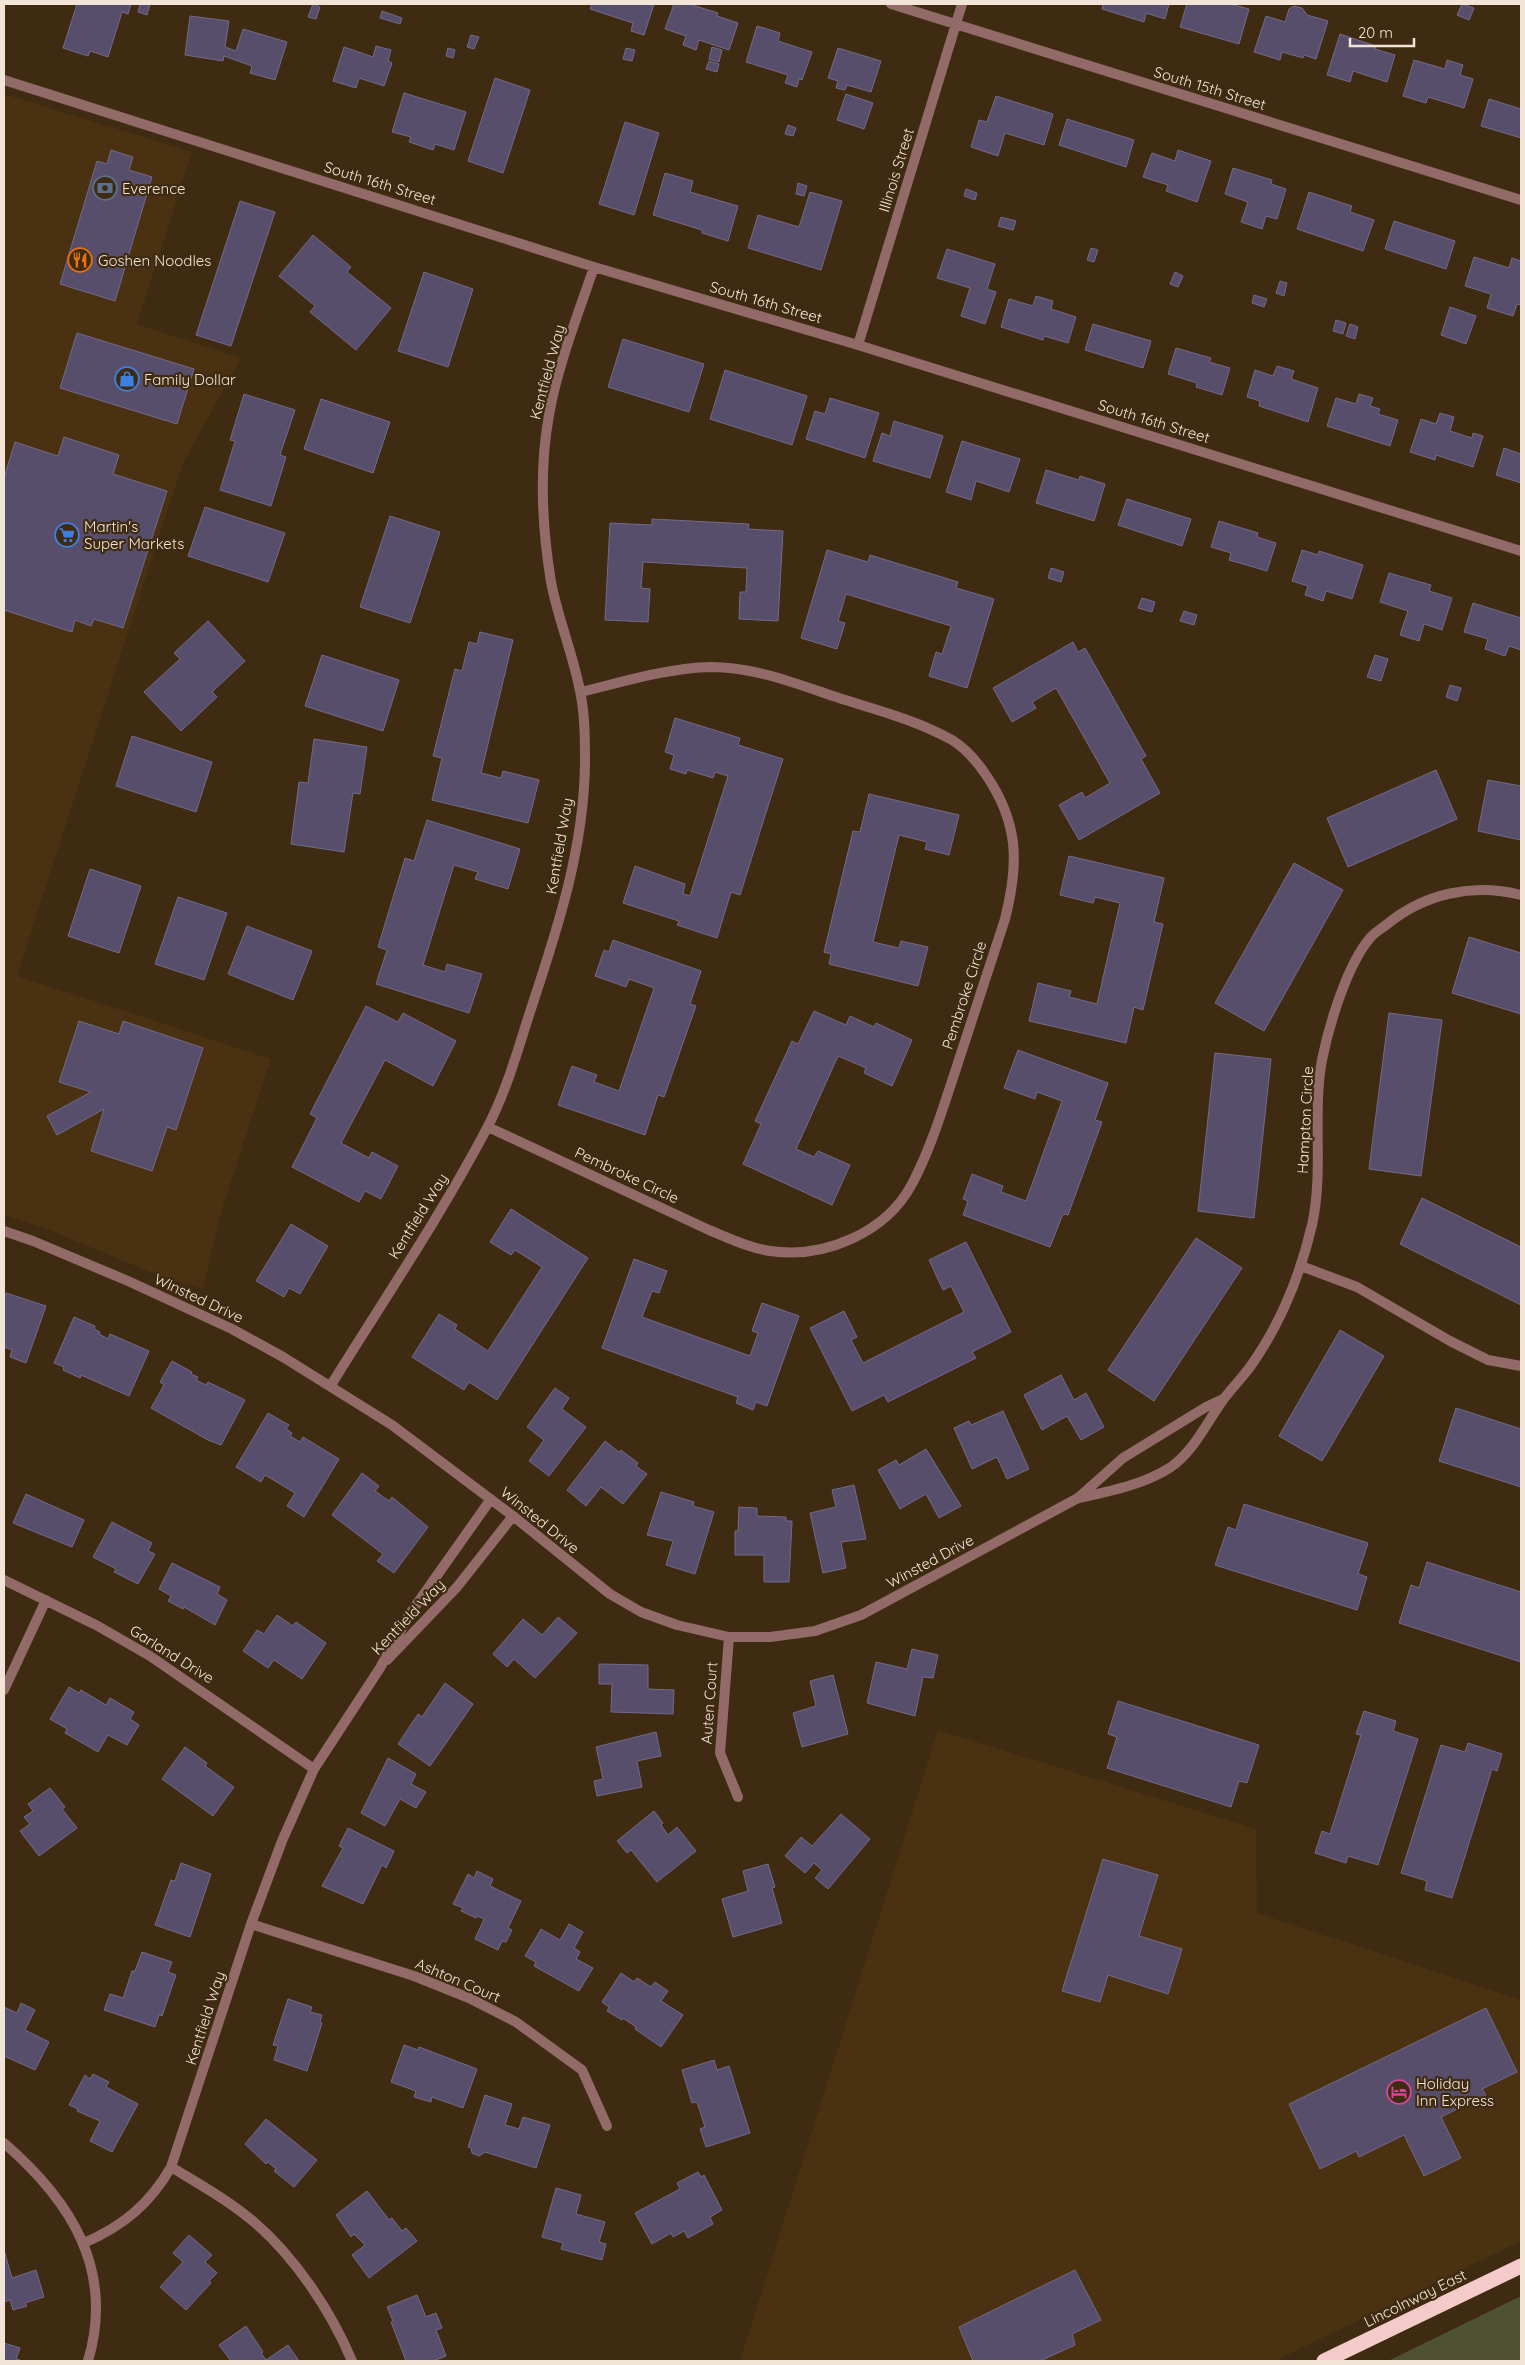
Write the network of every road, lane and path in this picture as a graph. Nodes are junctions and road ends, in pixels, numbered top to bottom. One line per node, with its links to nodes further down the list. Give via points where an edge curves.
1 (891, 4): 3 (street, South 15th Street)
2 (962, 4): 3 (street, Illinois Street)
3 (956, 24): 5 (street, South 15th Street); 7 (street, Illinois Street)
4 (4, 80): 6 (street, South 16th Street)
5 (1521, 200)
6 (594, 267): 7 (street, South 16th Street); 9 (street, Kentfield Way, via 560,368 549,415 544,462 544,526 552,584)
7 (858, 345): 8 (street, South 16th Street)
8 (1521, 551)
9 (581, 692): 11 (street, Kentfield Way, via 585,763 583,810 571,878 510,1074); 11 (street, Pembroke Circle, via 674,671 735,668 762,673 916,722 954,741 980,766 995,788 1008,815 1013,837 1013,887 922,1164 911,1186 889,1214 867,1231 841,1244 794,1254 744,1244)
10 (1521, 895): 13 (street, Hampton Circle, via 1506,891 1458,891 1433,897 1403,911 1370,938 1349,973 1322,1060 1317,1185)
11 (488, 1127): 15 (street, Kentfield Way)
12 (4, 1231): 15 (street, Winsted Drive, via 128,1281 224,1326)
13 (1301, 1266): 14 (street, via 1357,1287 1488,1360); 16 (street, Winsted Drive, via 1279,1319 1249,1368)
14 (1521, 1366)
15 (331, 1385): 18 (street, Winsted Drive, via 392,1425)
16 (1223, 1399): 17 (street, Winsted Drive, via 1123,1458); 17 (street, Winsted Drive, via 1195,1442 1173,1466 1146,1481)
17 (1078, 1498): 22 (street, Winsted Drive, via 861,1614 815,1631 770,1637)
18 (491, 1499): 19 (street, Winsted Drive); 23 (street, Kentfield Way, via 409,1615)
19 (513, 1516): 22 (street, Winsted Drive, via 610,1594 641,1612 677,1626); 23 (street, Kentfield Way, via 457,1587)
20 (4, 1580): 21 (street, Garland Drive)
21 (46, 1600): 24 (street); 25 (street, Garland Drive, via 150,1656)
22 (729, 1637): 26 (street, Auten Court, via 720,1753)
23 (380, 1668): 25 (street, Kentfield Way)
24 (4, 1690)
25 (314, 1769): 27 (street, Kentfield Way, via 282,1841)
26 (738, 1797)
27 (251, 1924): 28 (street, Ashton Court, via 414,1976 469,1998 516,2022 582,2070); 30 (street, Kentfield Way)
28 (607, 2126)
29 (4, 2143): 31 (street, via 45,2182 66,2210)
30 (171, 2167): 31 (street, Kentfield Way, via 143,2207 107,2233); 34 (street, via 230,2203 277,2246 324,2307)
31 (84, 2243): 33 (street, via 93,2275 97,2312)
32 (1521, 2266): 35 (highway, Lincolnway East)
33 (88, 2361)
34 (352, 2361)
35 (1324, 2361)

